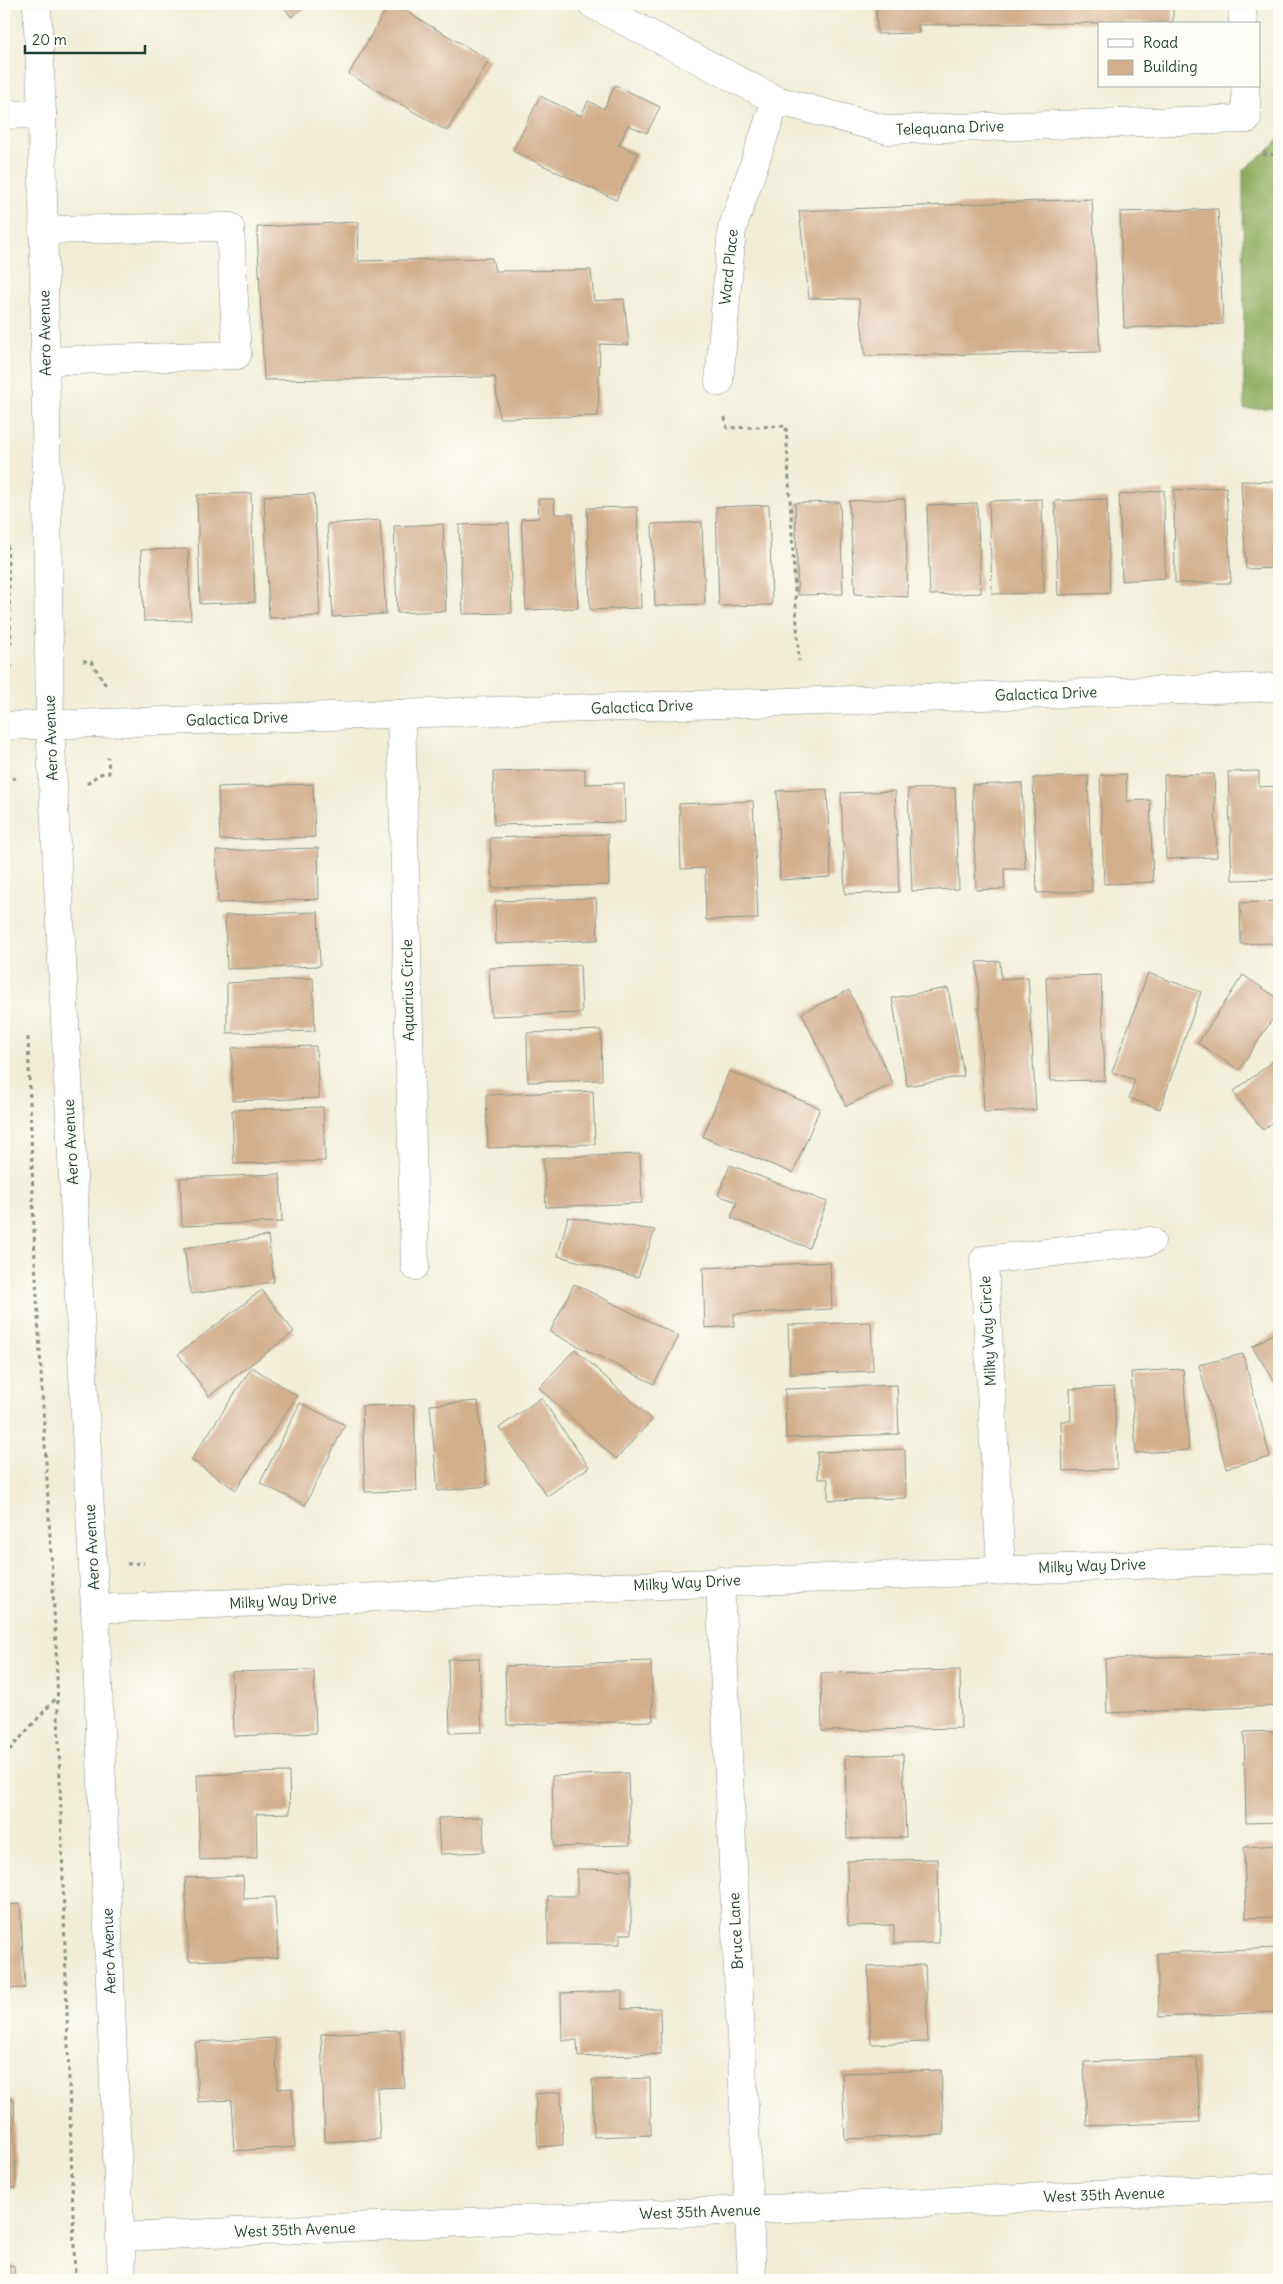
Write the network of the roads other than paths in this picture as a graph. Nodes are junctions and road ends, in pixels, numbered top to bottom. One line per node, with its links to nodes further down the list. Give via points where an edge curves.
1 (37, 4): 7 (street, Aero Avenue)
2 (592, 4): 6 (street, Telequana Drive)
3 (1242, 4): 4 (street)
4 (1243, 22)
5 (1245, 88): 6 (street, Telequana Drive, via 1246,119 888,130)
6 (776, 100): 11 (street, Ward Place, via 732,229)
7 (42, 114): 8 (street); 9 (street, Aero Avenue)
8 (4, 115)
9 (43, 230): 10 (street, Aero Avenue); 10 (street, via 230,227 237,355)
10 (45, 361): 14 (street, Aero Avenue)
11 (719, 382)
12 (1279, 687): 13 (street, Galactica Drive)
13 (401, 714): 14 (street, Galactica Drive); 17 (street, Aquarius Circle)
14 (50, 725): 15 (street, Galactica Drive); 21 (street, Aero Avenue)
15 (4, 726)
16 (1151, 1241): 19 (street, Milky Way Circle, via 984,1260)
17 (415, 1266)
18 (1279, 1558): 19 (street, Milky Way Drive)
19 (1001, 1569): 20 (street, Milky Way Drive)
20 (720, 1582): 21 (street, Milky Way Drive); 23 (street, Bruce Lane)
21 (95, 1609): 24 (street, Aero Avenue)
22 (1279, 2187): 23 (street, West 35th Avenue)
23 (749, 2210): 24 (street, West 35th Avenue); 26 (street, Bruce Lane)
24 (120, 2237): 25 (street, Aero Avenue)
25 (122, 2280)
26 (752, 2280)

